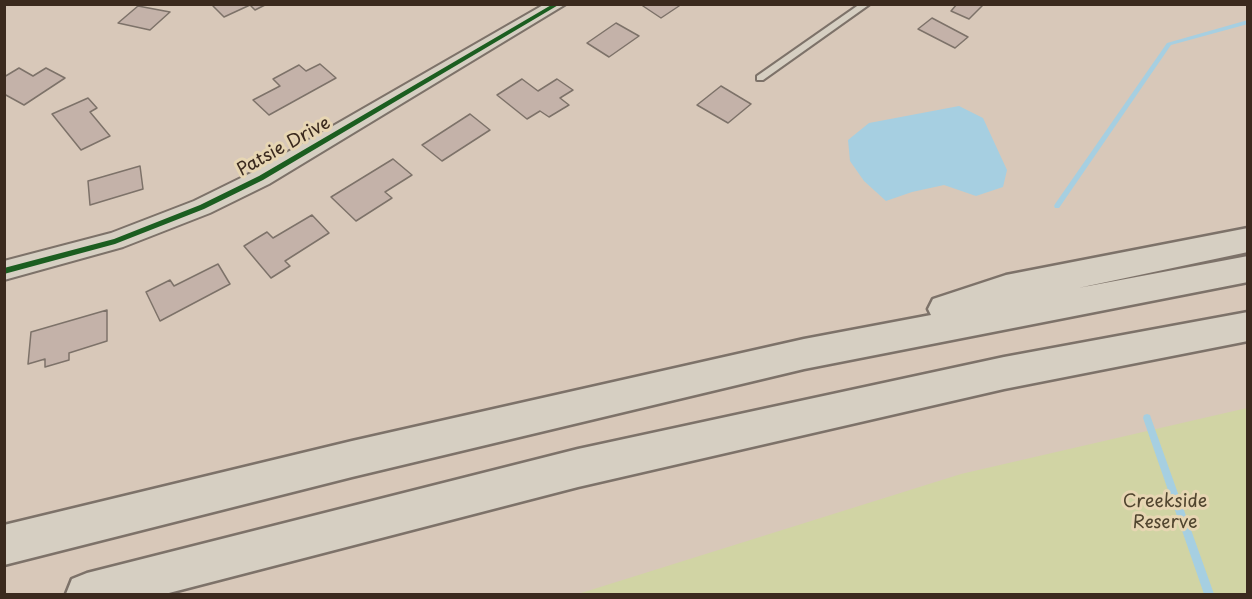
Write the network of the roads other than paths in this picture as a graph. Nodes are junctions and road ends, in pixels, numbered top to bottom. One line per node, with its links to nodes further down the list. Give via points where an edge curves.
1 (558, 4): 6 (street, Patsie Drive, via 252,183 115,241)
2 (866, 4): 3 (lane)
3 (760, 78)
4 (1248, 240): 10 (highway, via 1006,289)
5 (1248, 269): 10 (highway)
6 (4, 271)
7 (1248, 326): 9 (highway)
8 (1248, 336): 9 (highway)
9 (1155, 344): 12 (highway, via 1004,373 578,468)
10 (804, 354): 11 (highway)
11 (4, 545)
12 (87, 594)

